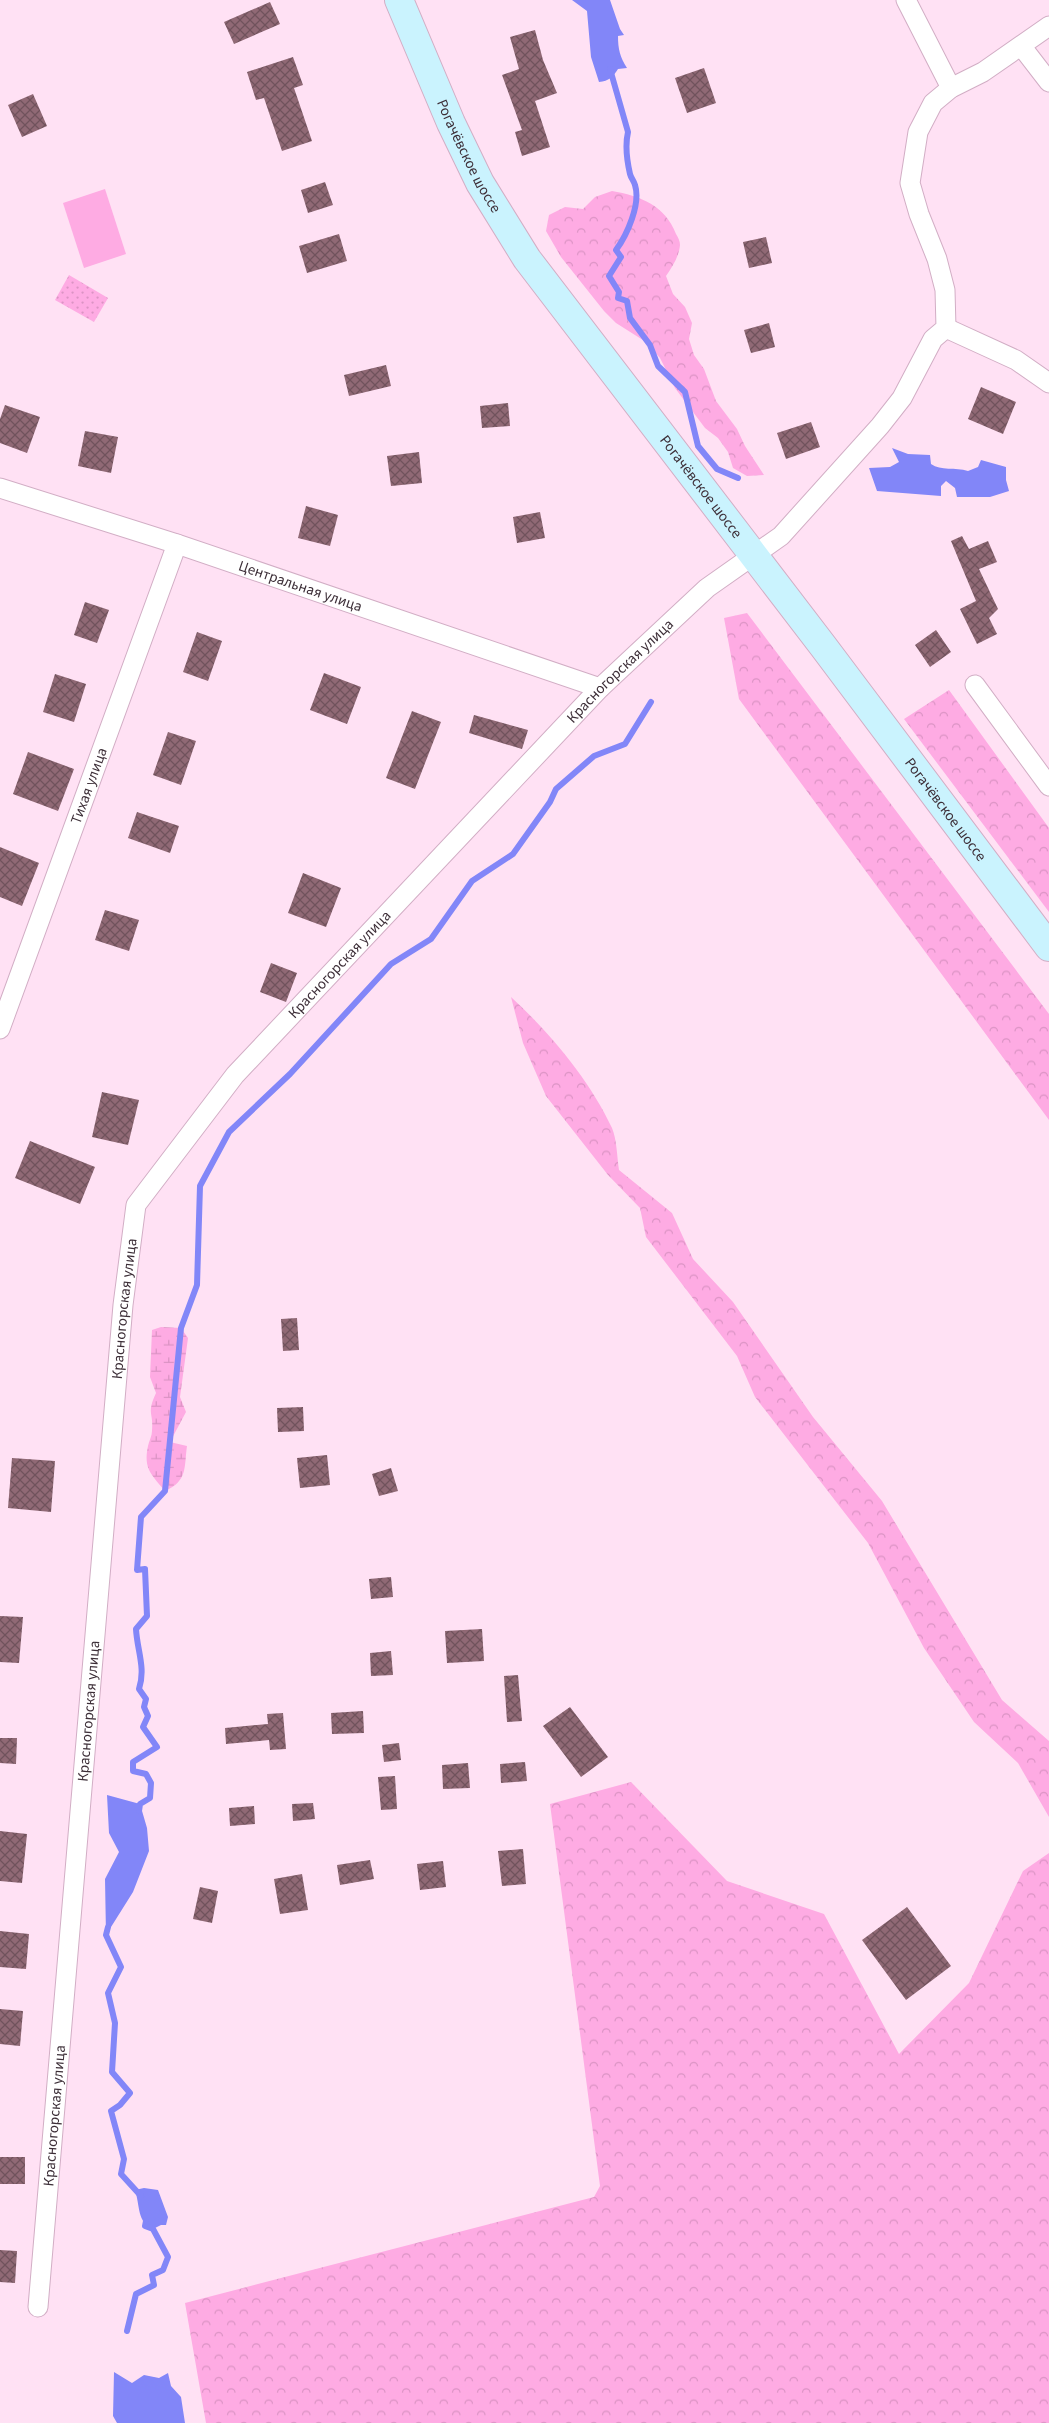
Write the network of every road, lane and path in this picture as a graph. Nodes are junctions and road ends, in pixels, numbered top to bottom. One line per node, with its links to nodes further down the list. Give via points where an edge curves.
1 (399, 0): 11 (main road, Рогачёвское шоссе, via 451,123 501,220 527,259)
2 (906, 0): 6 (street)
3 (1049, 26): 4 (street)
4 (1022, 47): 5 (street); 6 (street)
5 (1049, 82)
6 (951, 88): 7 (street, via 933,103 918,132 910,183 938,259 945,290)
7 (946, 328): 8 (street, via 1016,360); 11 (street, Красногорская улица, via 933,339 902,398 880,426 781,536)
8 (1049, 383)
9 (0, 488): 10 (street, Центральная улица)
10 (177, 544): 13 (street, Центральная улица); 16 (street, Тихая улица)
11 (753, 557): 13 (street, Красногорская улица, via 707,588); 15 (main road, Рогачёвское шоссе, via 834,659)
12 (975, 684): 14 (street)
13 (600, 688): 17 (street, Красногорская улица, via 235,1075 136,1205 123,1305)
14 (1049, 786)
15 (1049, 948)
16 (0, 1029)
17 (38, 2307)

